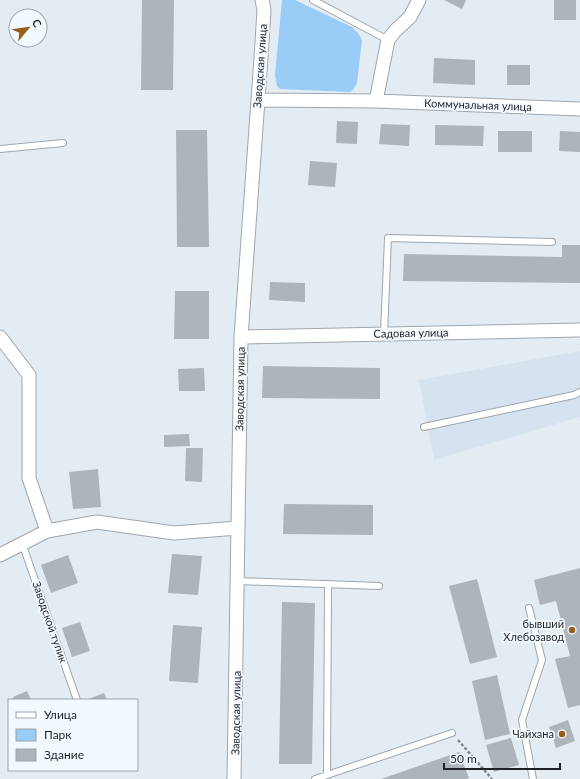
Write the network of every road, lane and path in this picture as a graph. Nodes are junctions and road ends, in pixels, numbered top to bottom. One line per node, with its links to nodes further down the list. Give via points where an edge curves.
1 (262, 0): 5 (street, Заводская улица, via 264,10)
2 (313, 0): 4 (lane)
3 (419, 0): 4 (street, via 410,17)
4 (388, 40): 6 (street)
5 (258, 100): 6 (street, Коммунальная улица); 14 (street, Заводская улица)
6 (376, 101): 7 (street, Коммунальная улица)
7 (580, 109)
8 (63, 143): 9 (lane)
9 (0, 149)
10 (552, 242): 12 (lane, via 388,238)
11 (580, 330): 12 (street, Садовая улица)
12 (384, 334): 14 (street, Садовая улица)
13 (0, 337): 18 (street, via 29,375 28,478)
14 (241, 337): 17 (street, Заводская улица)
15 (580, 392): 16 (lane)
16 (424, 427)
17 (238, 528): 18 (street, via 174,533 97,522); 21 (street, Заводская улица)
18 (47, 531): 19 (street)
19 (22, 543): 20 (street); 25 (lane, Заводской тупик)
20 (0, 554)
21 (238, 581): 22 (lane); 28 (street, Заводская улица)
22 (328, 584): 23 (lane); 27 (lane)
23 (379, 586)
24 (530, 608): 31 (lane, via 542,660 522,720)
25 (78, 699)
26 (452, 733): 27 (lane); 30 (path)
27 (327, 775): 29 (lane)
28 (234, 779)
29 (316, 779)
30 (492, 779)
31 (533, 779)

